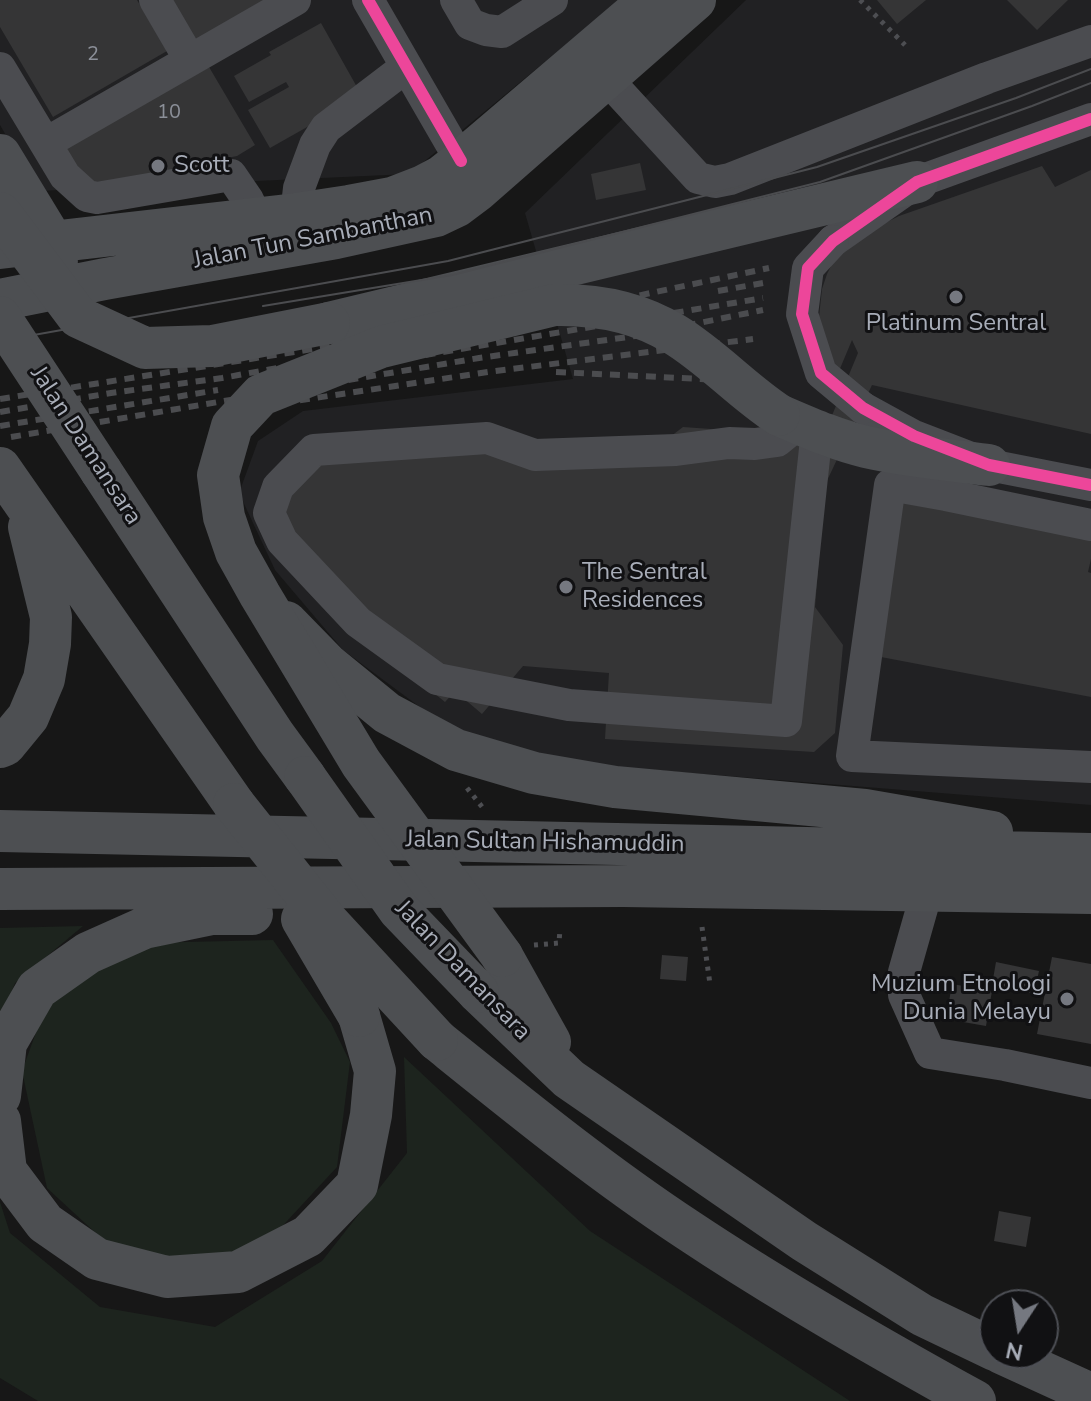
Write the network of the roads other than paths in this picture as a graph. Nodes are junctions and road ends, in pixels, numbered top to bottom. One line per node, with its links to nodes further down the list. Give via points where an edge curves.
1 (155, 0): 11 (street)
2 (295, 0): 11 (street)
3 (368, 0): 9 (street)
4 (456, 0): 5 (street, via 470,24 502,32)
5 (552, 0)
6 (650, 0): 16 (main road, Jalan Tun Sambanthan)
7 (695, 0): 12 (main road, Jalan Tun Sambanthan)
8 (1091, 41): 12 (street, via 715,182 698,178)
9 (406, 67): 16 (street); 20 (street, via 326,128 299,188)
10 (0, 68): 14 (street)
11 (177, 72): 14 (street)
12 (607, 79): 23 (main road, Jalan Tun Sambanthan, via 477,191 436,216 105,279)
13 (1091, 119): 17 (street)
14 (46, 143): 18 (street, via 65,176)
15 (0, 155): 21 (main road)
16 (461, 161): 20 (main road, Jalan Tun Sambanthan, via 433,181 392,198)
17 (917, 182): 19 (main road, bridge, via 329,323 212,346 145,348 78,317); 26 (street, bridge, via 833,241 808,268 802,314 821,373 863,408 914,436)
18 (87, 196): 20 (street, via 231,175 248,200); 21 (street)
19 (0, 213)
20 (276, 216): 21 (main road, Jalan Tun Sambanthan)
21 (63, 241): 22 (main road, Jalan Tun Sambanthan); 23 (main road, via 52,277 39,291)
22 (0, 248)
23 (7, 305): 42 (main road, Jalan Damansara, bridge, via 101,471 266,723 399,910)
24 (798, 423): 24 (street, via 786,721 569,705 437,679 358,622 282,541 269,513 278,487 314,450 487,438 535,455 676,450 777,441); 25 (main road, via 866,447); 32 (main road, bridge, via 674,334 606,309 554,305 381,347 261,395 232,426 218,475 224,517)
25 (917, 456): 26 (main road); 29 (street)
26 (989, 465): 28 (street)
27 (0, 468): 30 (main road)
28 (1091, 485)
29 (946, 495): 31 (street); 34 (street, via 890,485 852,756)
30 (23, 503): 33 (main road, via 51,617 50,644 44,679 28,717); 35 (main road)
31 (1091, 525)
32 (260, 595): 37 (main road, via 327,664 387,713 456,750 534,773 615,787 865,810); 42 (main road, bridge, via 361,763 518,955)
33 (0, 747)
34 (1091, 767)
35 (234, 804): 45 (main road, bridge, via 359,1016 375,1071 357,1185 308,1236 238,1272 167,1277 97,1259 45,1223 6,1171); 49 (main road, bridge, via 327,921 437,1040 557,1137 687,1230)
36 (0, 831): 37 (main road, Jalan Sultan Hishamuddin)
37 (1091, 852)
38 (623, 886): 39 (main road, Jalan Sultan Hishamuddin); 40 (main road, Jalan Sultan Hishamuddin); 44 (main road, via 459,912 212,914 144,928 88,953 37,989 6,1043)
39 (0, 889)
40 (927, 891): 41 (main road, Jalan Sultan Hishamuddin); 43 (street, via 904,972 904,995 930,1053)
41 (1091, 893)
42 (569, 1079): 46 (main road, Jalan Damansara, via 804,1241 922,1315)
43 (1091, 1083)
44 (0, 1096)
45 (0, 1121)
46 (979, 1342)
47 (1036, 1369): 48 (main road)
48 (1091, 1394)
49 (975, 1401)

